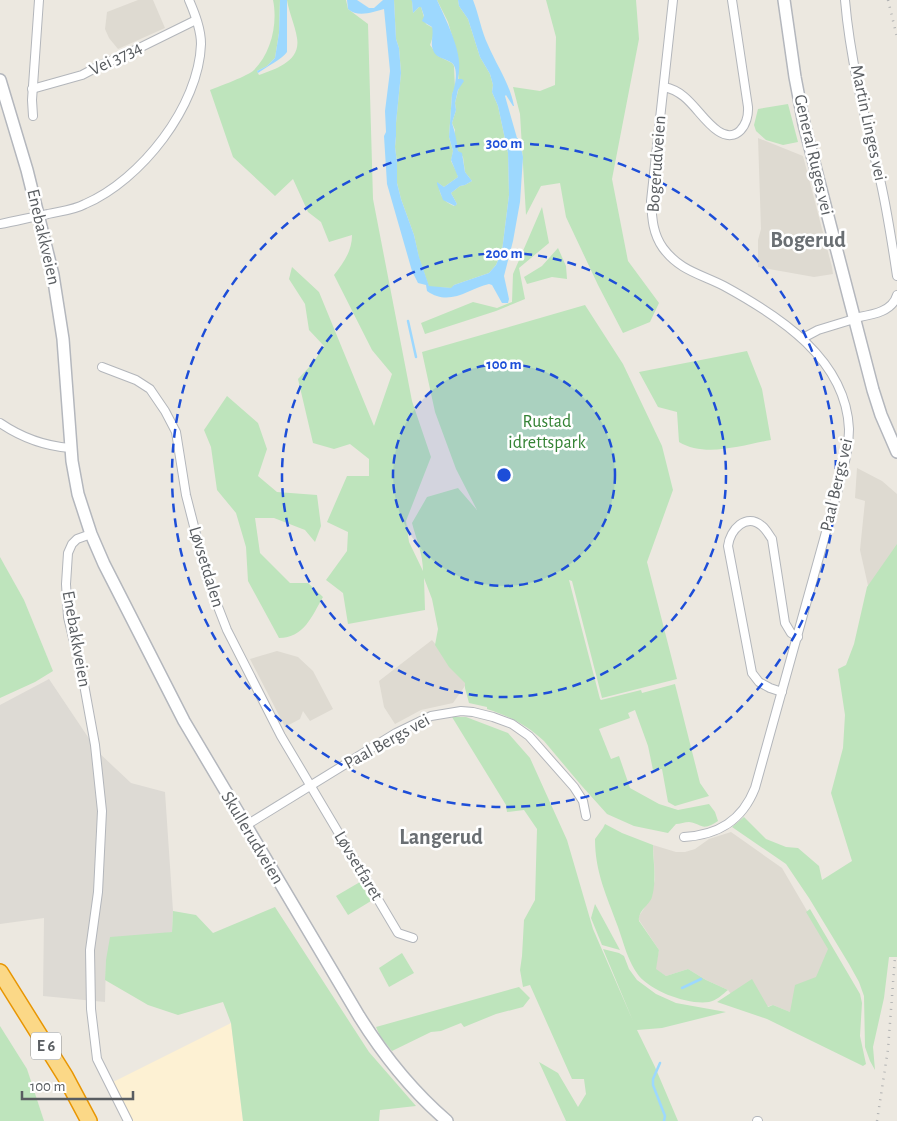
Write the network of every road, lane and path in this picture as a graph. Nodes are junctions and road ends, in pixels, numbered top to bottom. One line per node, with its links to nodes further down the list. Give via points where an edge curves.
1 (39, 0): 10 (street)
2 (189, 0): 7 (street)
3 (673, 0): 9 (street, Bogerudveien)
4 (732, 0): 9 (street, via 748,106 745,127 730,135 720,132 685,97)
5 (784, 0): 16 (main road, General Ruges vei, via 804,124)
6 (844, 0): 14 (street, Martin Linges vei)
7 (196, 20): 10 (street, Vei 3734, via 82,75); 12 (street, via 201,43 196,76 179,114 156,149 107,192 85,205)
8 (0, 80): 12 (main road, Enebakkveien)
9 (664, 86): 17 (street, Bogerudveien, via 651,201 655,234 671,257 687,270 742,296)
10 (32, 88): 11 (street)
11 (33, 116)
12 (39, 216): 13 (street); 20 (main road, Enebakkveien, via 60,313)
13 (0, 224)
14 (897, 276)
15 (897, 295): 16 (street, via 887,309)
16 (854, 319): 17 (street); 21 (main road, General Ruges vei, via 879,409)
17 (803, 338): 23 (street, Paal Bergs vei, via 825,364 844,401 849,440 842,478)
18 (102, 367): 25 (street, Løvsetdalen, via 150,389 176,432 193,526 212,593 274,723)
19 (0, 422): 20 (street, via 36,442)
20 (70, 448): 22 (main road, Enebakkveien, via 78,494)
21 (897, 452)
22 (91, 534): 27 (main road, Skullerudveien, via 184,721); 34 (street, Enebakkveien, via 72,544 68,553 66,584 68,617 95,745 102,811 98,892 91,938 90,1009 97,1059)
23 (798, 637): 24 (street, Paal Bergs vei); 24 (street, via 791,634 785,623 772,540 757,523 740,524 731,533 728,546 748,657 755,678)
24 (782, 692): 28 (street, Paal Bergs vei, via 756,788 748,802 729,824 702,836)
25 (310, 786): 26 (street, Paal Bergs vei, via 422,719 452,712 473,712 512,724 536,742 579,794); 27 (street, Paal Bergs vei); 29 (street, Løvsetfaret, via 398,933)
26 (586, 816)
27 (245, 826): 35 (main road, Skullerudveien, via 376,1043 403,1079)
28 (684, 837)
29 (413, 938)
30 (0, 972): 33 (highway, E 6)
31 (0, 990): 32 (highway, E 6)
32 (79, 1121)
33 (89, 1121)
34 (128, 1121)
35 (447, 1121)

